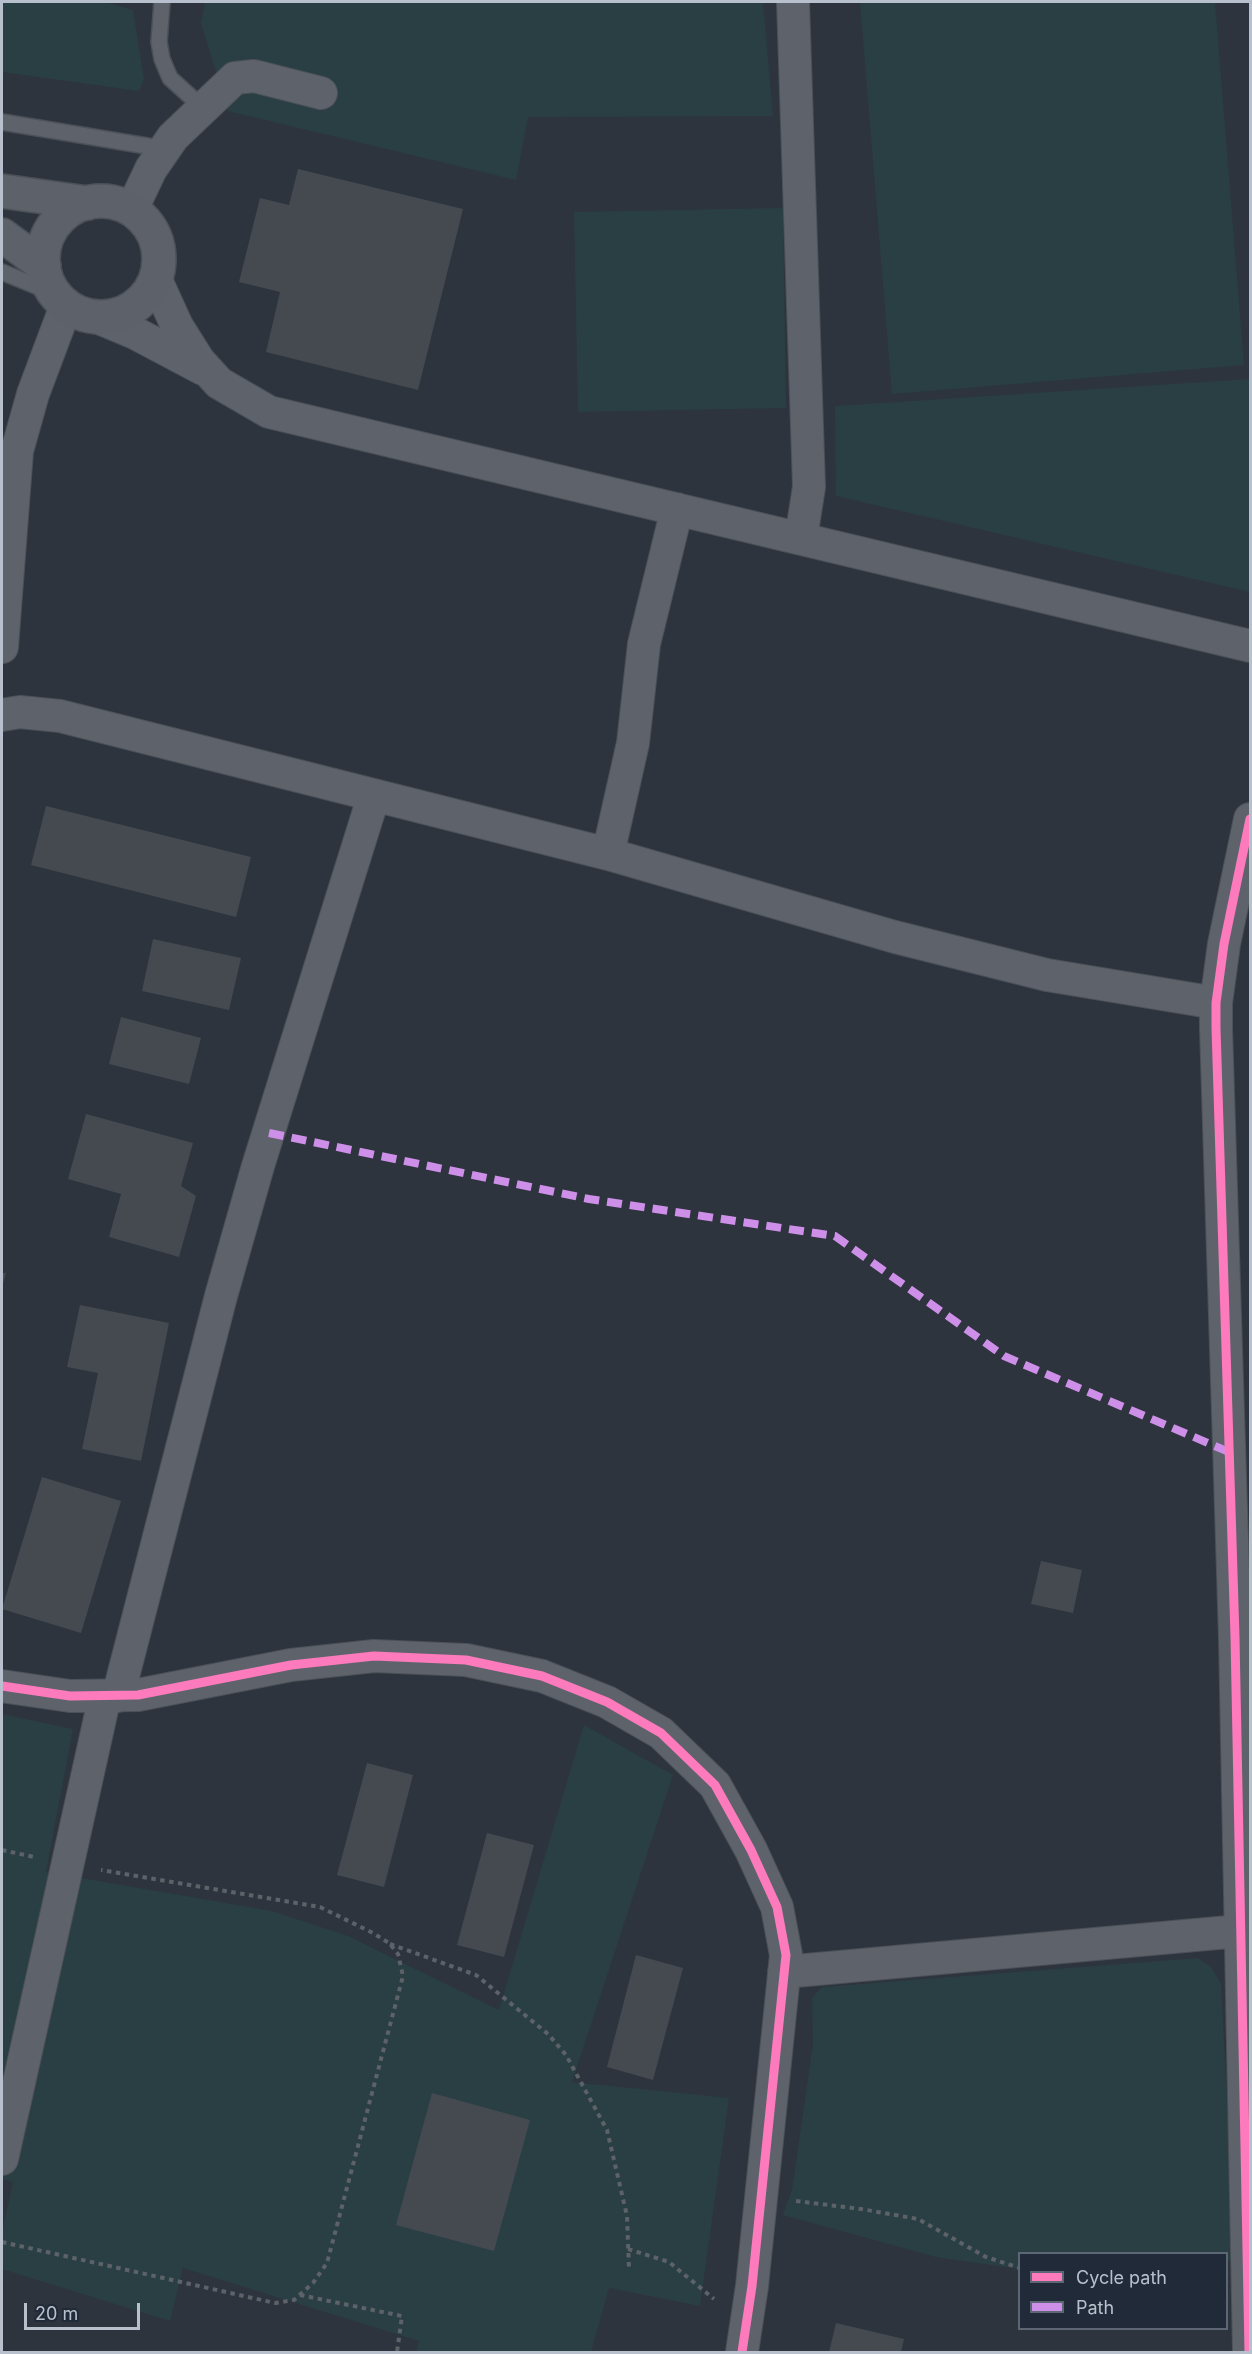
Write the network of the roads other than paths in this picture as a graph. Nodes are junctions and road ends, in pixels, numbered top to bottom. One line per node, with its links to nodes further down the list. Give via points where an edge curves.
1 (162, 2): 4 (lane, via 162,59 170,78)
2 (793, 2): 17 (street, via 809,487)
3 (321, 93): 4 (street, via 254,76 235,78)
4 (203, 108): 6 (street)
5 (2, 122): 6 (lane)
6 (165, 149): 9 (street)
7 (2, 191): 8 (street)
8 (88, 203): 9 (street, via 113,202); 13 (street, via 66,213 46,240 42,257)
9 (132, 209): 12 (street, via 147,222 157,240 160,260)
10 (2, 235): 13 (street)
11 (2, 272): 13 (lane)
12 (156, 280): 14 (street, via 133,309); 15 (street, via 177,326)
13 (55, 288): 14 (street, via 82,314); 19 (street, via 17,451)
14 (99, 318): 15 (street)
15 (210, 373): 16 (street, via 227,388 269,412)
16 (677, 509): 17 (street); 23 (street, via 644,644 633,743)
17 (801, 538): 18 (street)
18 (1251, 646)
19 (2, 647)
20 (2, 715): 21 (street, via 20,712 60,716)
21 (374, 795): 23 (street); 26 (street, via 258,1166)
22 (1251, 819): 24 (street, via 1239,866)
23 (608, 854): 24 (street, via 895,937 1047,975)
24 (1216, 1003): 27 (street)
25 (2, 1686): 26 (street, via 70,1696)
26 (112, 1696): 28 (street, via 138,1695 291,1665 374,1656 466,1660 542,1676 607,1702 661,1733 715,1785 777,1907 786,1955); 29 (street, via 67,1864)
27 (1240, 1931): 28 (street); 31 (street)
28 (784, 1972): 30 (street)
29 (2, 2159)
30 (744, 2339)
31 (1249, 2352)

